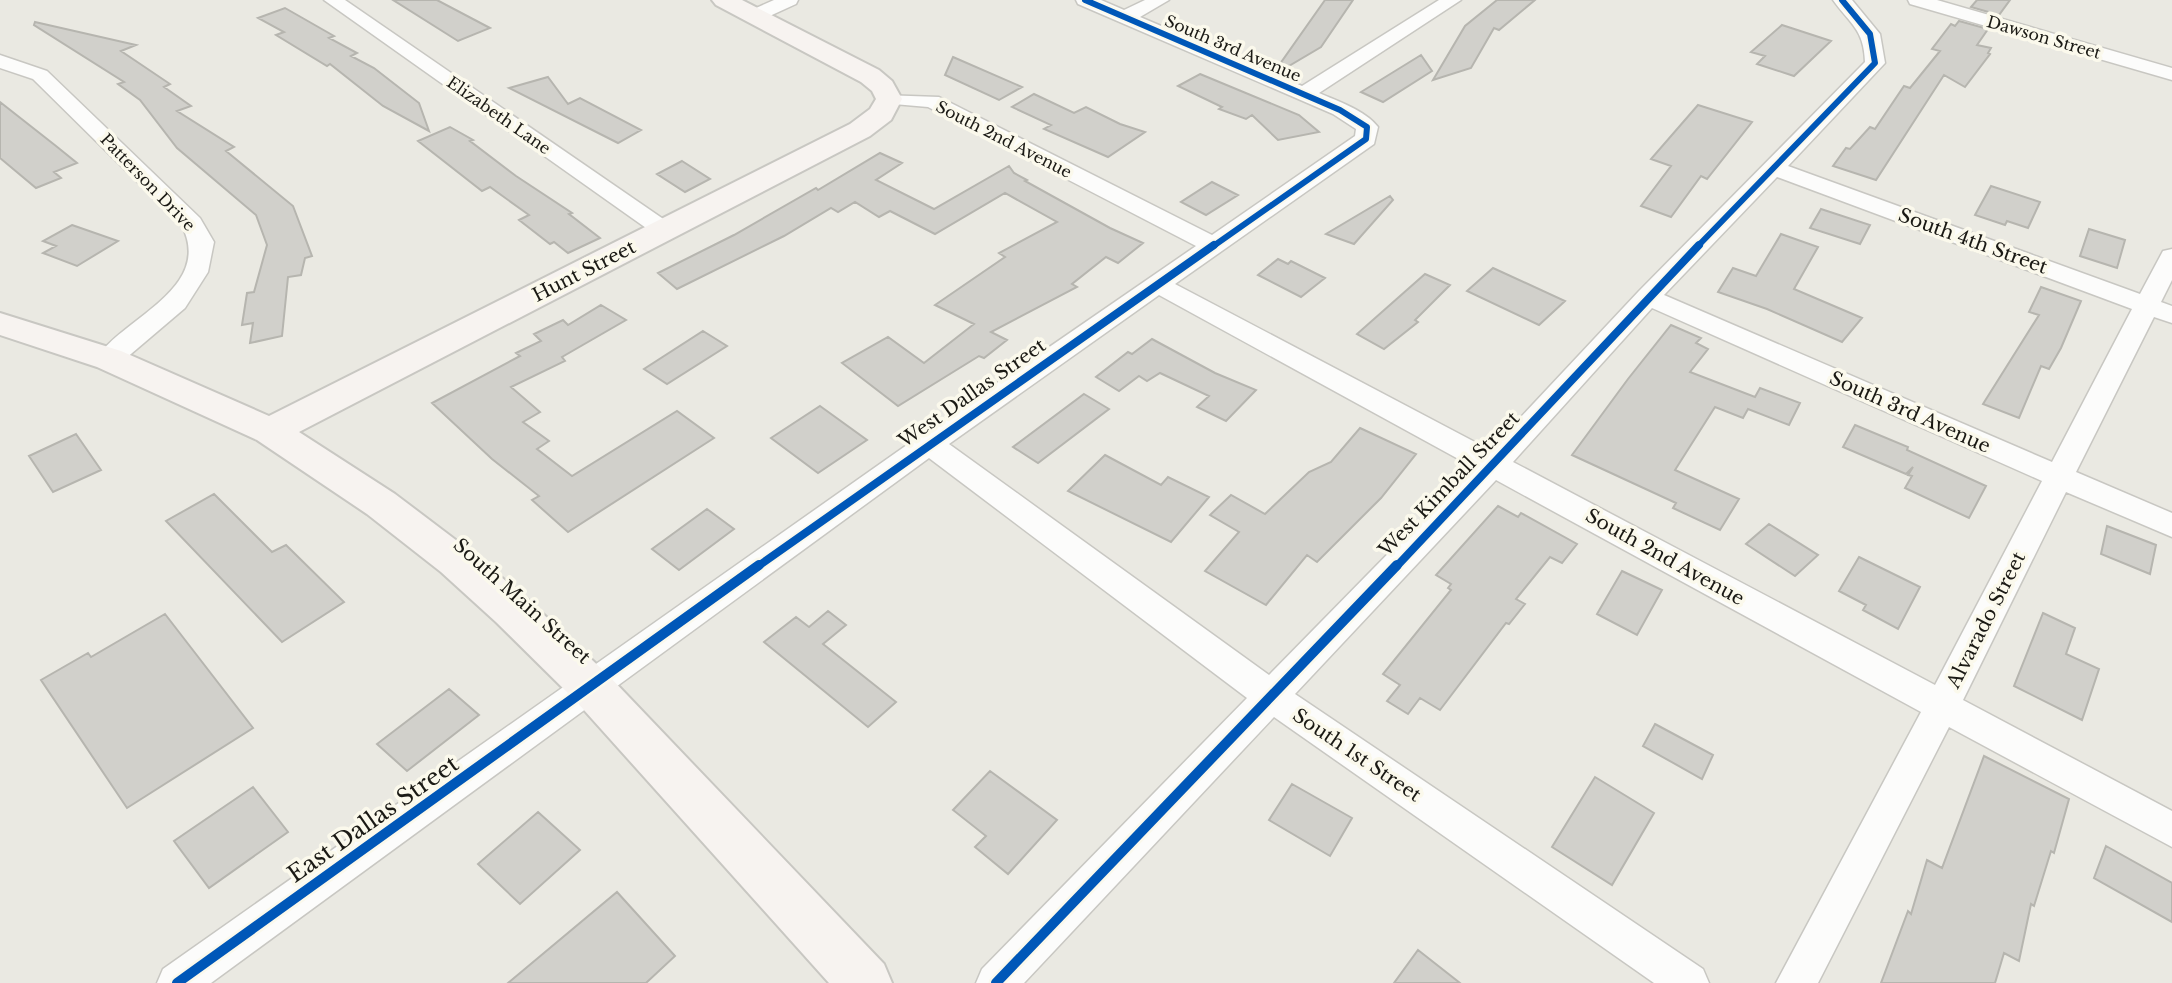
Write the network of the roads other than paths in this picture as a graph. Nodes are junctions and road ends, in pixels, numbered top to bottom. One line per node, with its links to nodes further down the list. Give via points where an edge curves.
1 (333, 0): 17 (street, Elizabeth Lane)
2 (724, 0): 9 (street)
3 (789, 0): 9 (street)
4 (1085, 0): 10 (street, South 3rd Avenue)
5 (1160, 0): 10 (street)
6 (1452, 0): 13 (street)
7 (1842, 0): 16 (street, West Kimball Street, via 1868,27 1875,43 1875,63)
8 (1917, 0): 12 (street, Dawson Street)
9 (754, 16): 14 (street, via 870,76)
10 (1125, 17): 13 (street, South 3rd Avenue)
11 (0, 61): 24 (street, Patterson Drive, via 40,75 192,223 202,242 196,272 176,302)
12 (2172, 74)
13 (1303, 94): 15 (street, South 3rd Avenue)
14 (888, 99): 17 (street, Hunt Street, via 881,114 860,130); 18 (street, South 2nd Avenue, via 932,101)
15 (1367, 127): 18 (street, West Dallas Street, via 1366,139 1351,151)
16 (1773, 168): 21 (street, West Kimball Street); 22 (street, South 4th Street)
17 (664, 230): 25 (street, Hunt Street)
18 (1213, 245): 20 (street, West Dallas Street)
19 (2172, 256): 22 (street, Alvarado Street)
20 (1157, 284): 26 (street, West Dallas Street); 27 (street, South 2nd Avenue)
21 (1648, 297): 27 (street, West Kimball Street); 28 (street, South 3rd Avenue)
22 (2160, 310): 28 (street, Alvarado Street)
23 (0, 324): 24 (street, South Main Street)
24 (109, 359): 25 (street, South Main Street)
25 (270, 431): 30 (street, South Main Street, via 381,504 455,561)
26 (930, 443): 30 (street, West Dallas Street); 31 (street, South 1st Street)
27 (1494, 464): 31 (street, West Kimball Street); 32 (street, South 2nd Avenue)
28 (2058, 477): 29 (street, South 3rd Avenue); 32 (street, Alvarado Street)
29 (2172, 526)
30 (591, 687): 34 (street, East Dallas Street); 35 (street, South Main Street)
31 (1271, 696): 36 (street, West Kimball Street); 37 (street, South 1st Street)
32 (1941, 708): 33 (street, South 2nd Avenue); 38 (street, Alvarado Street)
33 (2172, 830)
34 (177, 983)
35 (865, 983)
36 (996, 983)
37 (1689, 983)
38 (1796, 983)

